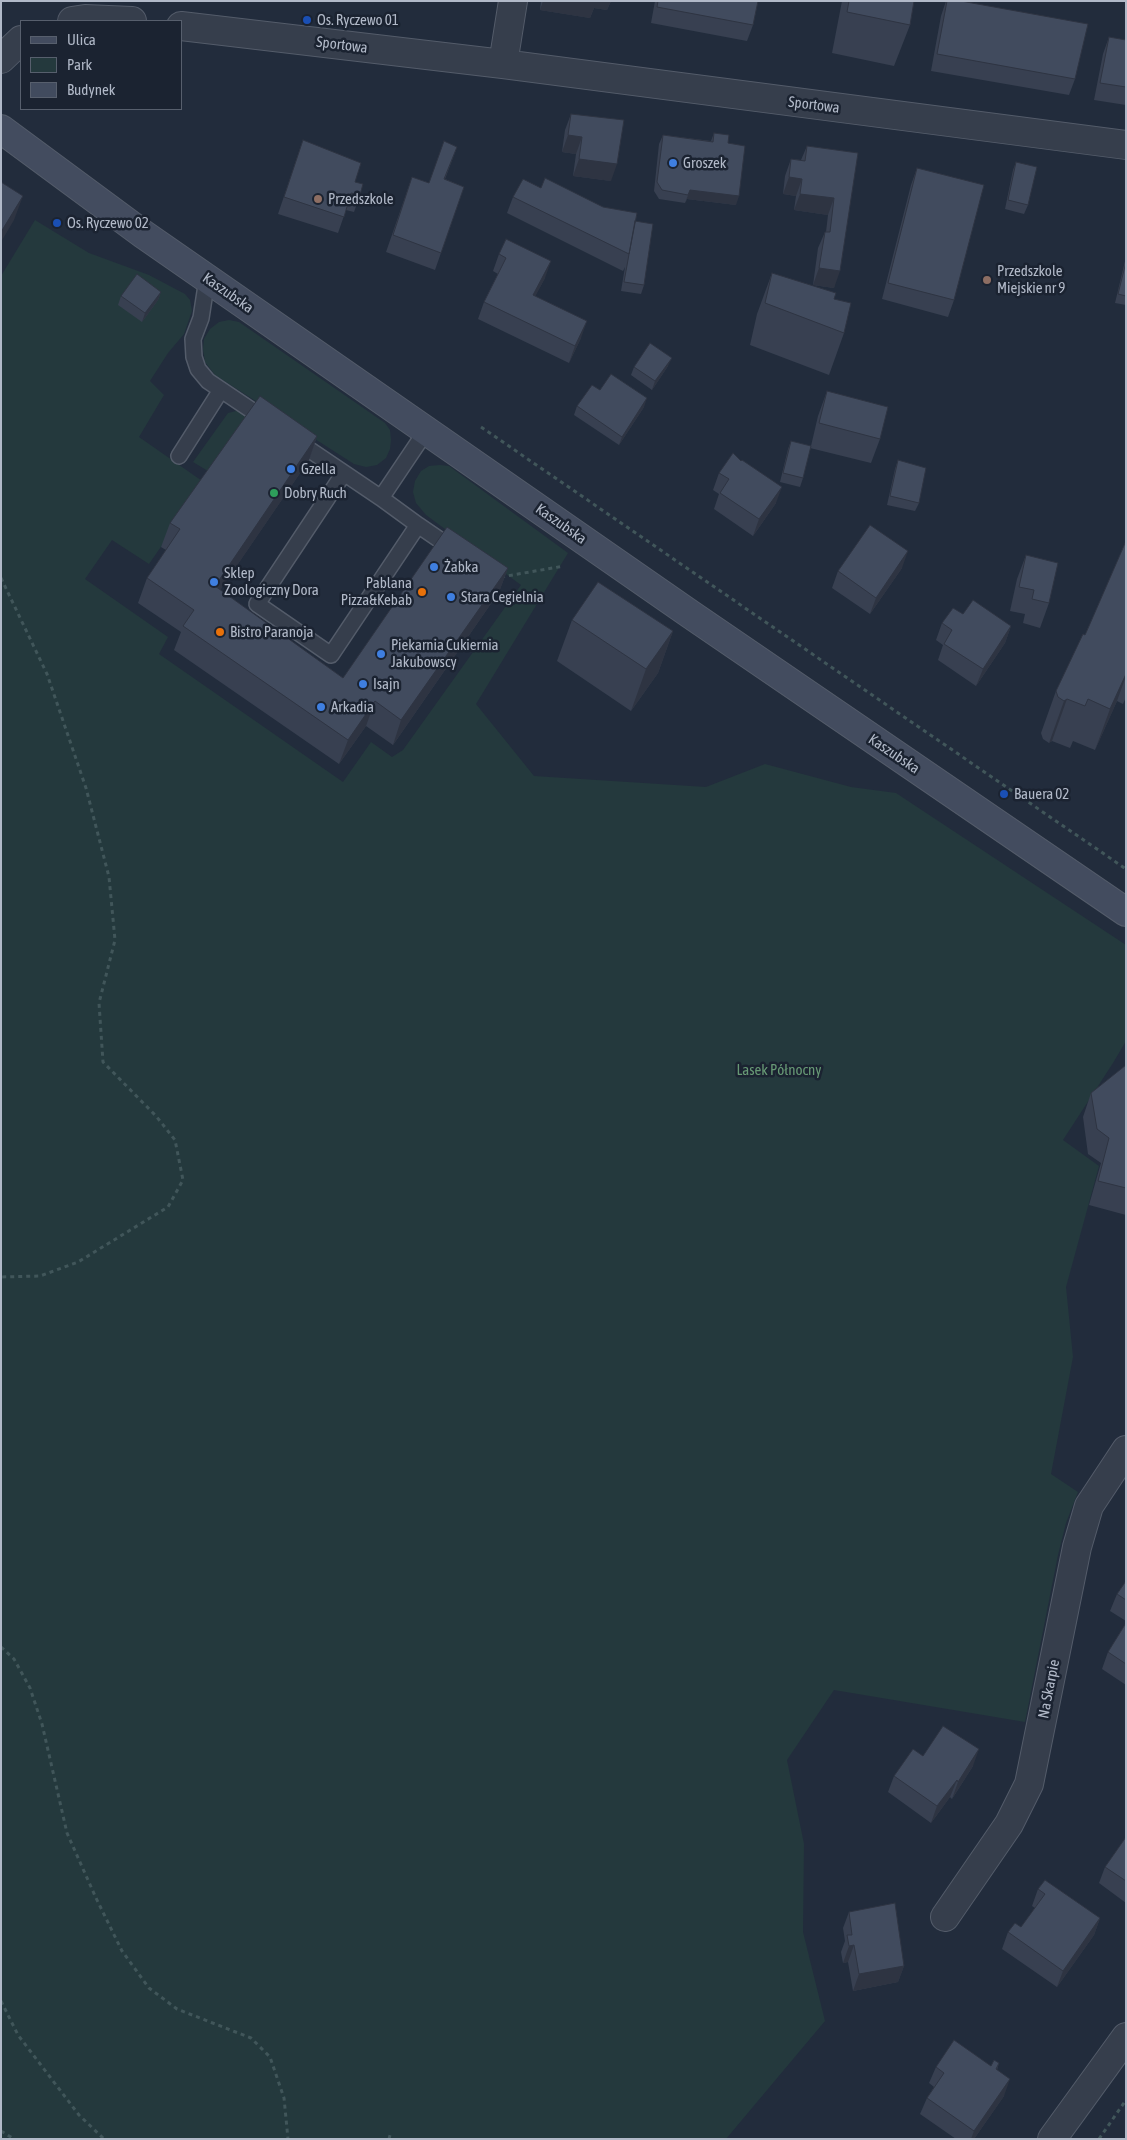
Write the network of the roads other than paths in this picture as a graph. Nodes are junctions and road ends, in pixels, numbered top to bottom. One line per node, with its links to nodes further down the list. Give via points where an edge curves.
1 (513, 1): 5 (street)
2 (182, 26): 5 (street, Sportowa)
3 (20, 41): 4 (street)
4 (1, 59)
5 (503, 64): 7 (street, Sportowa)
6 (1, 129): 8 (main road, Kaszubska)
7 (1126, 145)
8 (207, 279): 9 (lane, via 192,348 198,369); 10 (main road, Kaszubska)
9 (221, 390): 11 (lane); 12 (lane)
10 (426, 431): 13 (lane); 16 (main road, Kaszubska)
11 (179, 456)
12 (344, 473): 13 (lane); 14 (lane, via 257,604 331,655)
13 (381, 498): 14 (lane)
14 (418, 525): 15 (lane)
15 (464, 557)
16 (1126, 912)
17 (1126, 1450): 18 (street, Na Skarpie, via 1089,1506 1077,1547 1030,1784 1009,1824)
18 (945, 1916)
19 (1126, 2037): 20 (street)
20 (1052, 2139)

